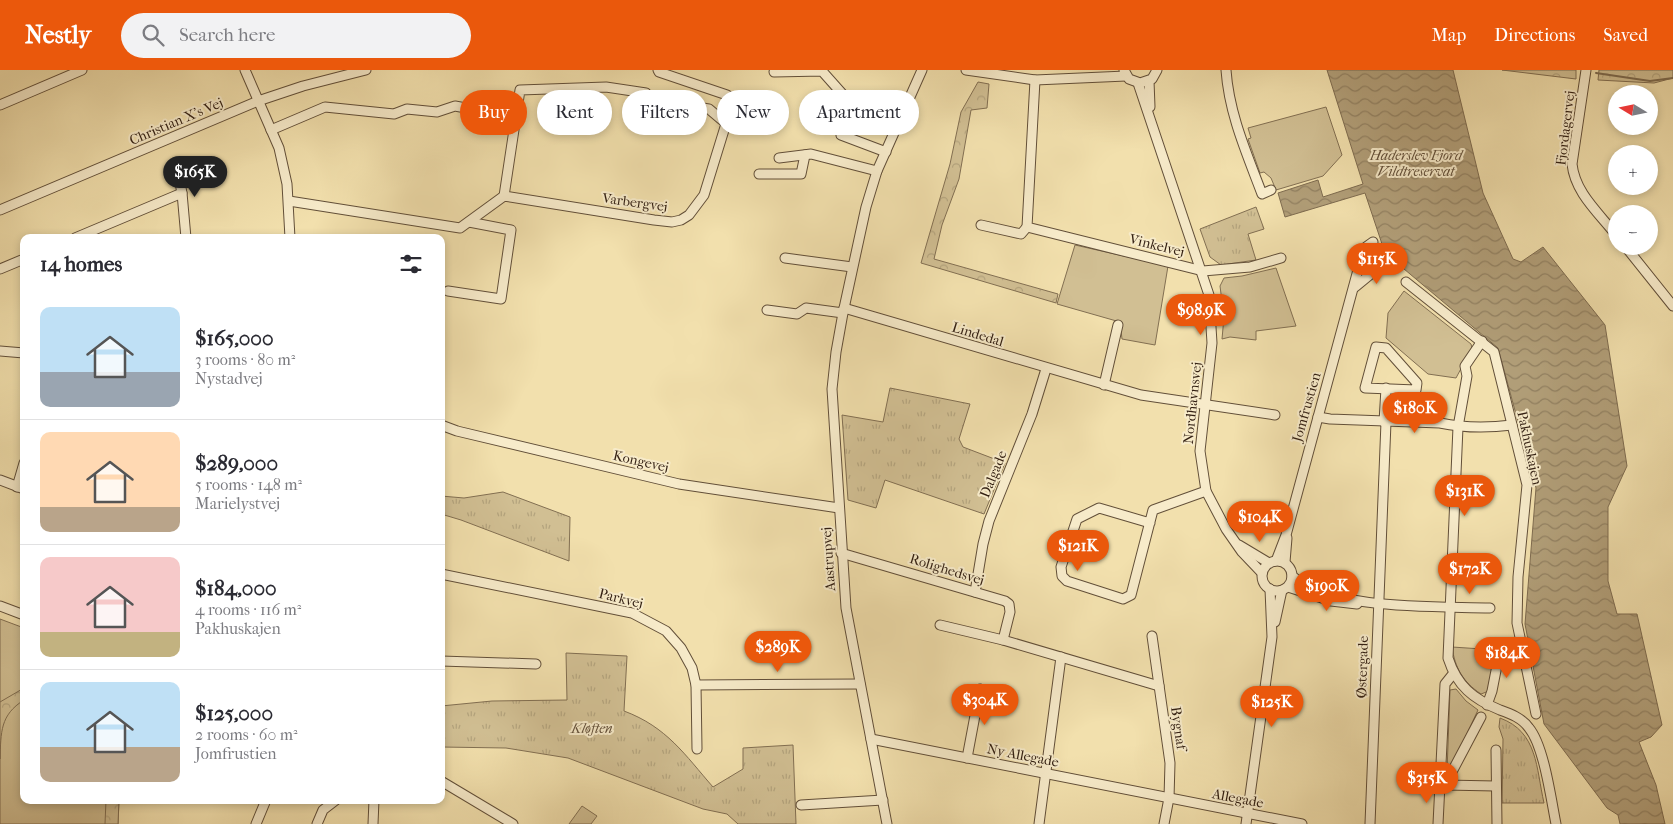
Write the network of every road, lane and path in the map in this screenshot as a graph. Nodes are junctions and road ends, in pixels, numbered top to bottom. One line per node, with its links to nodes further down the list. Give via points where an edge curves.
1 (82, 70): 20 (street)
2 (245, 70): 19 (street)
3 (362, 70): 19 (street, Christian X's Vej)
4 (658, 70): 18 (street, Varbergvej)
5 (922, 70): 27 (street, Aastrupvej)
6 (966, 70): 14 (street)
7 (1109, 70): 13 (street)
8 (1157, 70): 15 (street)
9 (1226, 70): 33 (street, via 1235,120 1246,152 1262,194)
10 (1586, 70): 40 (street, Fjordagervej, via 1573,176 1578,188)
11 (774, 72): 27 (street, via 822,71 846,98 841,135)
12 (1125, 73): 13 (street); 16 (street)
13 (1091, 77): 14 (street)
14 (1035, 80): 41 (street)
15 (1149, 81): 16 (street); 22 (street, Nordhavnsvej)
16 (1138, 83): 22 (street, Nordhavnsvej)
17 (520, 90): 23 (street, via 606,86 646,93 651,100 709,109)
18 (717, 91)
19 (258, 102): 24 (street); 37 (street, Christian X's Vej)
20 (0, 105)
21 (460, 107): 24 (street, via 437,112 407,109 394,114 325,107)
22 (1150, 114): 53 (street, Nordhavnsvej)
23 (717, 116)
24 (271, 130): 36 (street, via 285,173)
25 (512, 135): 35 (street)
26 (724, 135): 35 (street, Varbergvej, via 704,196 681,220 654,220)
27 (886, 152): 31 (street, Aastrupvej)
28 (805, 154): 29 (street); 31 (street); 32 (street, via 801,174)
29 (779, 158)
30 (176, 163): 34 (street)
31 (877, 171): 51 (street, Aastrupvej)
32 (759, 174)
33 (1271, 190)
34 (182, 192): 42 (street); 43 (street)
35 (504, 196): 38 (street)
36 (289, 201): 38 (street, via 460,228); 44 (street)
37 (0, 210)
38 (469, 222): 56 (street, via 511,230 501,299)
39 (981, 225): 41 (street, Vinkelvej, via 1021,234)
40 (1608, 225)
41 (1027, 227): 53 (street, Vinkelvej)
42 (84, 234)
43 (186, 234)
44 (290, 234)
45 (1373, 242): 55 (street, Jomfrustien, via 1366,247)
46 (1632, 255): 57 (street)
47 (785, 258): 51 (street)
48 (1281, 258): 53 (street, Vinkelvej, via 1250,267)
49 (20, 261): 52 (street)
50 (1383, 264): 55 (street)
51 (852, 267): 59 (street, Aastrupvej)
52 (0, 269)
53 (1203, 271): 67 (street, Nordhavnsvej, via 1212,320)
54 (1406, 282): 61 (street)
55 (1355, 288): 69 (street, Jomfrustien)
56 (448, 291)
57 (1673, 306)
58 (767, 310): 59 (street, via 797,314 806,308)
59 (843, 311): 64 (street, Lindedal); 77 (street, Aastrupvej, via 832,389)
60 (1118, 325): 65 (street)
61 (1484, 343): 71 (street, Pakhuskajen, via 1494,352); 73 (street, via 1465,366 1467,376)
62 (0, 351): 63 (street)
63 (20, 353)
64 (1046, 368): 65 (street, Lindedal); 87 (street, Dalgade, via 1032,414 989,521)
65 (1104, 385): 67 (street, Lindedal)
66 (1386, 388): 66 (street, via 1416,390 1417,383 1386,348 1376,347 1365,388); 70 (street, Østergade)
67 (1204, 405): 68 (street, Lindedal); 76 (street, Nordhavnsvej, via 1200,451)
68 (1275, 414)
69 (1318, 417): 70 (street); 81 (street, Jomfrustien, via 1286,535 1288,541)
70 (1385, 422): 73 (street, via 1440,423); 88 (street, Østergade)
71 (1512, 425): 73 (street); 97 (street, Pakhuskajen, via 1527,485 1517,611)
72 (445, 426): 77 (street, Kongevej, via 679,484)
73 (1458, 427): 90 (street)
74 (0, 480): 75 (street)
75 (20, 488)
76 (1206, 491): 78 (street, via 1153,510); 79 (street, Nordhavnsvej, via 1218,517)
77 (839, 508): 80 (street, Aastrupvej)
78 (1150, 523): 78 (street, via 1131,595 1123,599 1067,581 1062,576 1061,567 1077,519 1099,508)
79 (1238, 545): 81 (street, Nordhavnsvej); 82 (street, Nordhavnsvej)
80 (841, 553): 87 (street, Rolighedsvej); 102 (street, Aastrupvej, via 846,608)
81 (1276, 562): 82 (street); 84 (street, via 1290,568)
82 (1262, 573): 86 (street, via 1264,583)
83 (445, 575): 103 (street, Parkvej, via 648,619 666,631 681,648 692,668)
84 (1292, 576): 85 (street); 88 (street, via 1299,583 1325,593)
85 (1285, 588): 86 (street); 88 (street, via 1346,604); 94 (street)
86 (1270, 589): 94 (street)
87 (975, 592): 96 (street, Rolighedsvej, via 1009,604)
88 (1375, 603): 90 (street); 133 (street, Østergade)
89 (0, 606): 92 (street)
90 (1448, 606): 91 (street); 101 (street, via 1447,652)
91 (1490, 608)
92 (20, 614)
93 (940, 625): 96 (street)
94 (1273, 630): 123 (street)
95 (1152, 636): 104 (street, Bygnaf)
96 (1004, 640): 98 (street)
97 (1523, 649): 106 (street, via 1500,650); 107 (street, Pakhuskajen)
98 (1061, 657): 104 (street); 113 (street)
99 (445, 661): 100 (street)
100 (536, 664)
101 (1453, 674): 106 (street, via 1471,695); 115 (street, via 1445,684)
102 (860, 684): 103 (street); 109 (street, Aastrupvej)
103 (696, 686): 110 (street, Parkvej)
104 (1160, 686): 117 (street, Bygnaf, via 1170,763)
105 (980, 689): 112 (street)
106 (1487, 704): 136 (street, via 1519,718 1534,735)
107 (1536, 714)
108 (1480, 717): 115 (street)
109 (871, 739): 112 (street, Ny Allegade); 118 (street, Aastrupvej)
110 (697, 749)
111 (1496, 750): 116 (street)
112 (967, 758): 113 (street, Ny Allegade)
113 (1046, 774): 117 (street, Ny Allegade); 129 (street)
114 (445, 783): 127 (street)
115 (1443, 785): 116 (street); 134 (street)
116 (1495, 786): 135 (street)
117 (1169, 798): 123 (street, Allegade); 130 (street, Bygnaf)
118 (883, 800): 122 (street); 128 (street, Aastrupvej)
119 (264, 804): 124 (street)
120 (331, 804): 125 (street, via 323,810)
121 (374, 804): 126 (street)
122 (801, 805)
123 (1248, 813): 131 (street); 132 (street, Allegade)
124 (256, 824)
125 (317, 824)
126 (373, 824)
127 (514, 824)
128 (887, 824)
129 (1039, 824)
130 (1164, 824)
131 (1246, 824)
132 (1302, 824)
133 (1370, 824)
134 (1438, 824)
135 (1497, 824)
136 (1556, 824)

